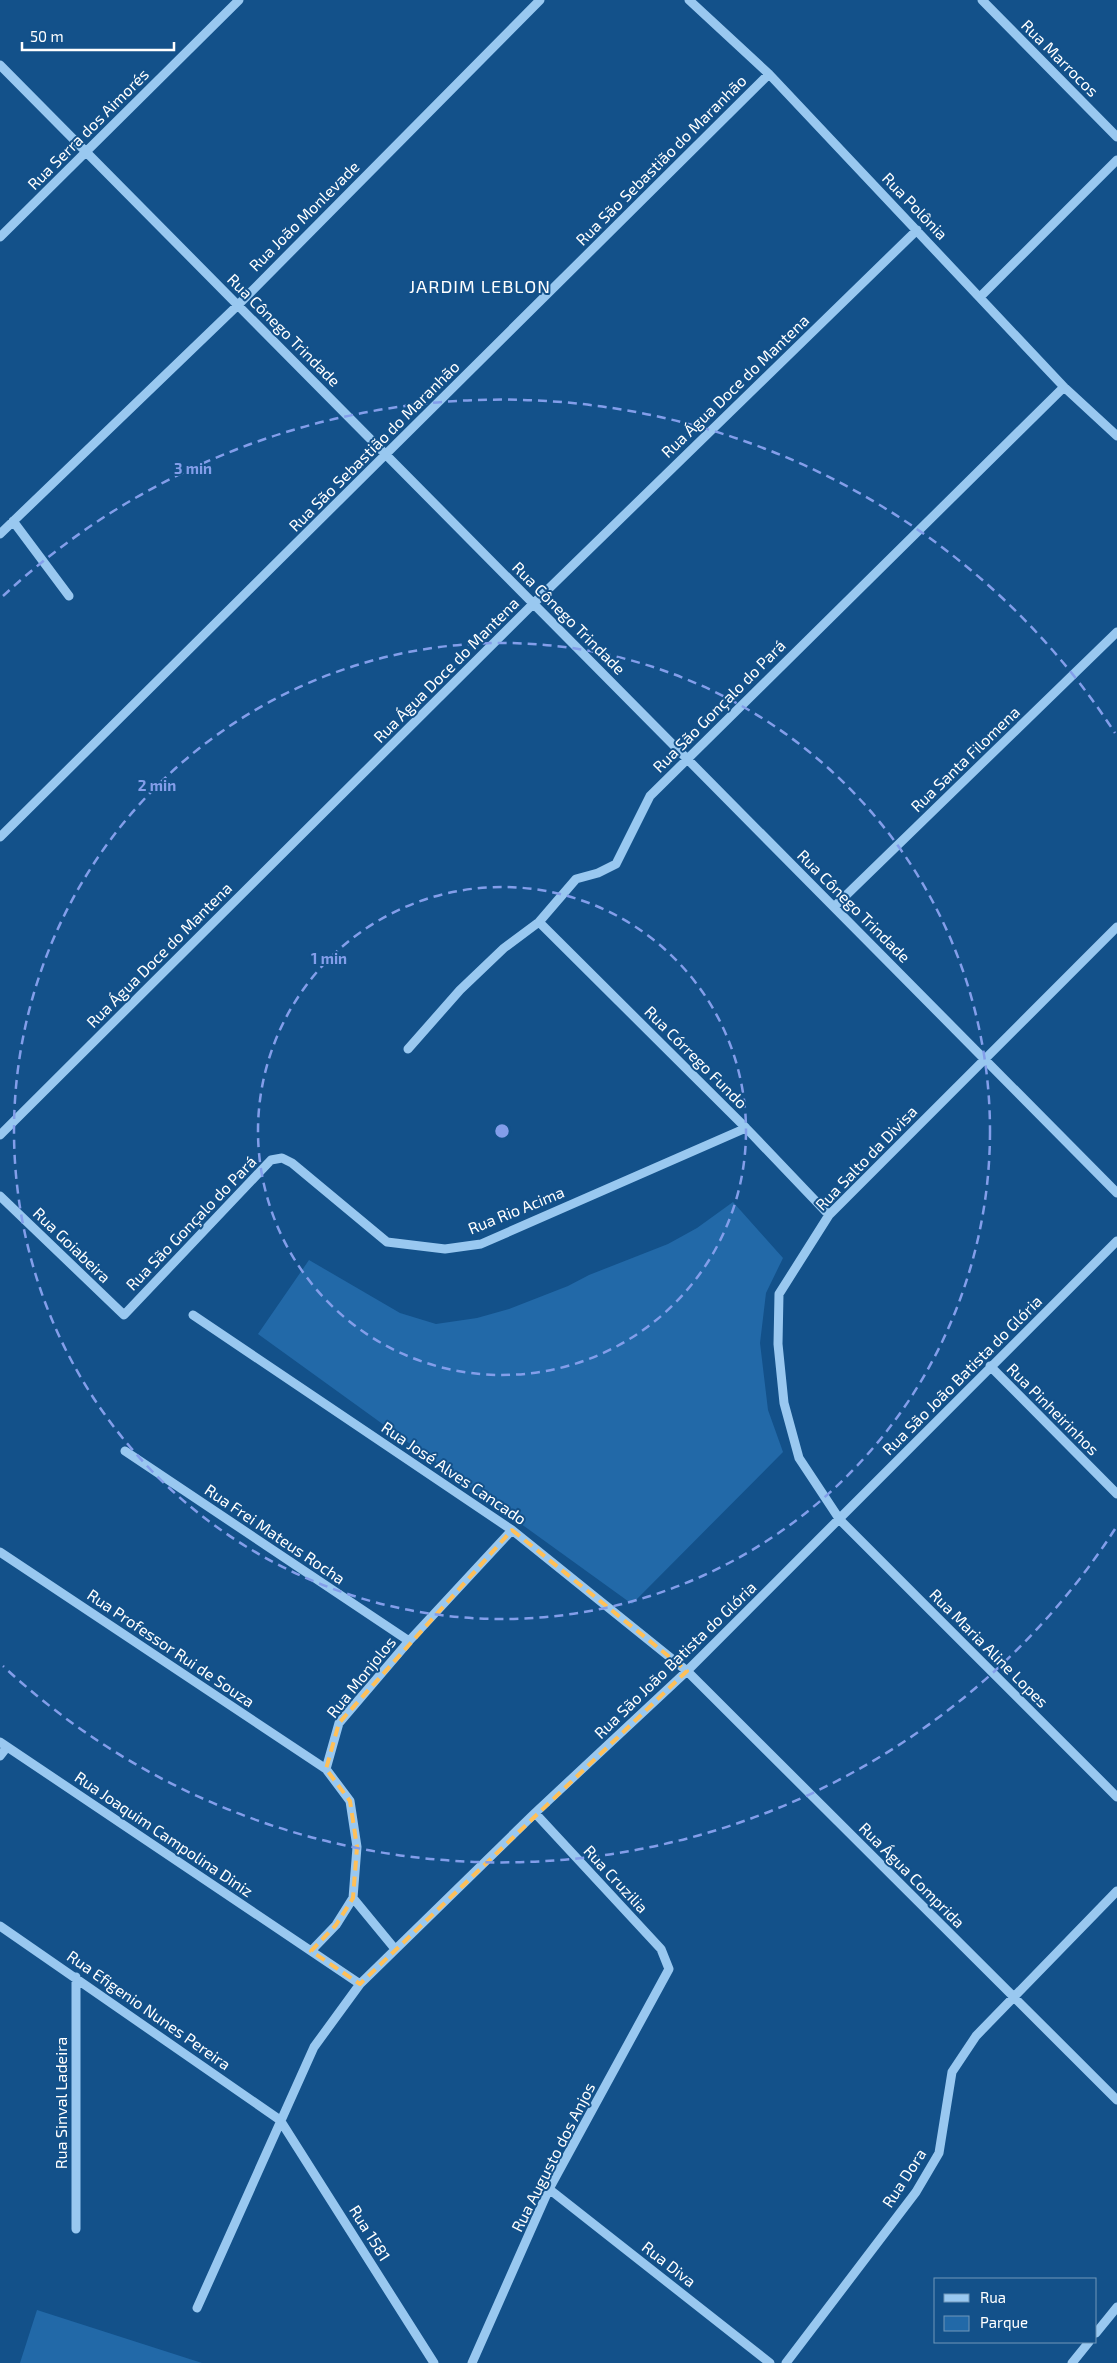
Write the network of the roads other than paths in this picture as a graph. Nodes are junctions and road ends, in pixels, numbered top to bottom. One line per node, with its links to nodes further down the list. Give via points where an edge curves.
1 (239, 0): 8 (street, Rua Serra dos Aimorés)
2 (540, 0): 13 (street, Rua João Monlevade)
3 (690, 0): 6 (street, Rua Polônia)
4 (982, 0): 7 (street, Rua Marrocos)
5 (0, 65): 8 (street, Rua Cônego Trindade)
6 (769, 74): 10 (street, Rua Polônia); 16 (street, Rua São Sebastião do Maranhão)
7 (1117, 137)
8 (86, 152): 11 (street, Rua Serra dos Aimorés); 13 (street, Rua Cônego Trindade)
9 (1117, 160): 12 (street)
10 (917, 230): 12 (street, Rua Polônia); 20 (street, Rua Água Doce do Mantena)
11 (0, 237)
12 (980, 297): 14 (street, Rua Polônia)
13 (238, 305): 16 (street, Rua Cônego Trindade); 17 (street, Rua João Monlevade)
14 (1064, 387): 15 (street, Rua Polônia); 22 (street, Rua São Gonçalo do Pará)
15 (1117, 436)
16 (387, 455): 20 (street, Rua Cônego Trindade); 23 (street, Rua São Sebastião do Maranhão)
17 (13, 521): 18 (street, Rua João Monlevade); 19 (street)
18 (0, 534)
19 (68, 596)
20 (534, 603): 22 (street, Rua Cônego Trindade); 30 (street, Rua Água Doce do Mantena)
21 (1117, 632): 24 (street, Rua Santa Filomena)
22 (687, 758): 24 (street, Rua Cônego Trindade); 25 (street, Rua São Gonçalo do Pará, via 650,796 616,864 576,879)
23 (0, 837)
24 (834, 907): 28 (street, Rua Cônego Trindade)
25 (539, 922): 27 (street, Rua São Gonçalo do Pará, via 504,948 460,990); 29 (street, Rua Córrego Fundo)
26 (1117, 926): 28 (street, Rua Salto da Divisa)
27 (408, 1049)
28 (984, 1058): 32 (street, Rua Cônego Trindade); 34 (street, Rua Salto da Divisa)
29 (746, 1128): 31 (street, Rua Rio Acima, via 481,1244 445,1249 387,1242); 34 (street, Rua Córrego Fundo)
30 (0, 1135)
31 (282, 1158): 37 (street, Rua São Gonçalo do Pará, via 271,1160)
32 (1117, 1193)
33 (0, 1196): 37 (street, Rua Goiabeira)
34 (829, 1215): 41 (street, Rua Salto da Divisa, via 779,1294 778,1344 784,1403 799,1458)
35 (1117, 1241): 38 (street, Rua São João Batista do Glória)
36 (194, 1314): 42 (street, Rua José Alves Cancado)
37 (124, 1315)
38 (990, 1366): 40 (street, Rua Pinheirinhos); 41 (street, Rua São João Batista do Glória)
39 (125, 1451): 44 (street, Rua Frei Mateus Rocha)
40 (1117, 1494)
41 (840, 1520): 45 (street, Rua São João Batista do Glória); 49 (street, Rua Maria Aline Lopes)
42 (512, 1530): 44 (street, Rua Monjolos); 45 (street, Rua José Alves Cancado)
43 (0, 1552): 48 (street, Rua Professor Rui de Souza)
44 (409, 1641): 48 (street, Rua Monjolos, via 339,1723)
45 (687, 1671): 50 (street, Rua São João Batista do Glória); 59 (street, Rua Água Comprida)
46 (3, 1744): 47 (street); 55 (street, Rua Joaquim Campolina Diniz)
47 (0, 1756)
48 (326, 1769): 52 (street, via 350,1801 357,1847)
49 (1117, 1797)
50 (535, 1813): 54 (street, Rua São João Batista do Glória); 56 (street, Rua Cruzilia, via 661,1949)
51 (1117, 1891): 59 (street, Rua Dora)
52 (353, 1898): 54 (street); 55 (street, via 336,1925)
53 (0, 1926): 57 (street, Rua Efigenio Nunes Pereira)
54 (395, 1950): 58 (street, Rua São João Batista do Glória)
55 (312, 1951): 58 (street)
56 (669, 1969): 62 (street, Rua Augusto dos Anjos)
57 (76, 1977): 61 (street, Rua Efigenio Nunes Pereira); 63 (street, Rua Sinval Ladeira)
58 (360, 1984): 61 (street, Rua São João Batista do Glória, via 314,2047)
59 (1013, 1997): 60 (street, Rua Água Comprida); 71 (street, Rua Dora, via 976,2036 952,2072 939,2153 916,2192)
60 (1117, 2100)
61 (280, 2120): 65 (street, Rua São João Batista do Glória); 68 (street, Rua 1581)
62 (549, 2189): 69 (street, Rua Augusto dos Anjos); 70 (street, Rua Diva)
63 (76, 2229)
64 (1117, 2307): 66 (street)
65 (197, 2308)
66 (1097, 2332)
67 (1088, 2343): 72 (street)
68 (434, 2363)
69 (472, 2363)
70 (770, 2363)
71 (786, 2363)
72 (1072, 2363)

